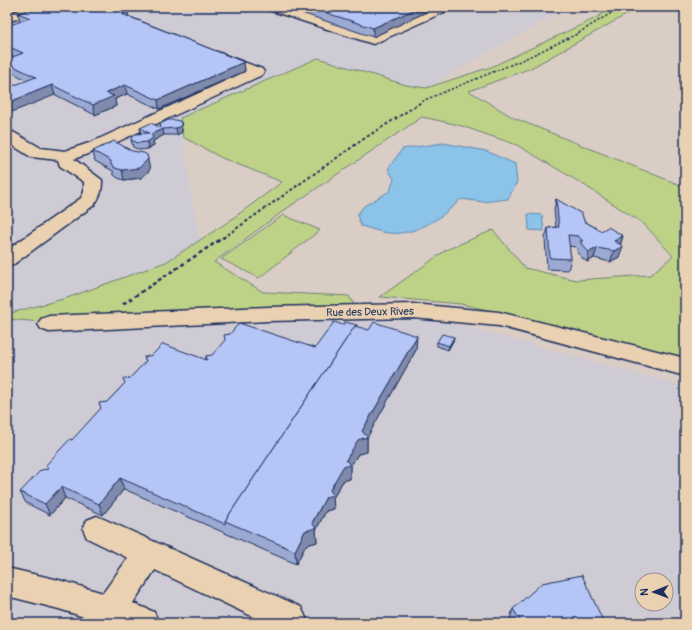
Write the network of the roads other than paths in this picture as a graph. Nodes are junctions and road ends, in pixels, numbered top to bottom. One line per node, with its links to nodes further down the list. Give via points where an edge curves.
1 (42, 7): 4 (street)
2 (273, 7): 3 (street, via 373,40)
3 (445, 7)
4 (7, 18)
5 (202, 50): 7 (street, via 258,72 98,145)
6 (7, 135): 7 (street, via 37,152)
7 (66, 156): 8 (street, via 66,162 93,180 93,192 88,201)
8 (7, 260)
9 (49, 324): 10 (street, Rue des Deux Rives, via 268,314 413,311 499,319)
10 (685, 367)
11 (97, 529): 12 (street)
12 (150, 554): 14 (street); 15 (street)
13 (7, 582): 14 (street, via 45,590)
14 (110, 610): 16 (street)
15 (290, 618)
16 (143, 623)

